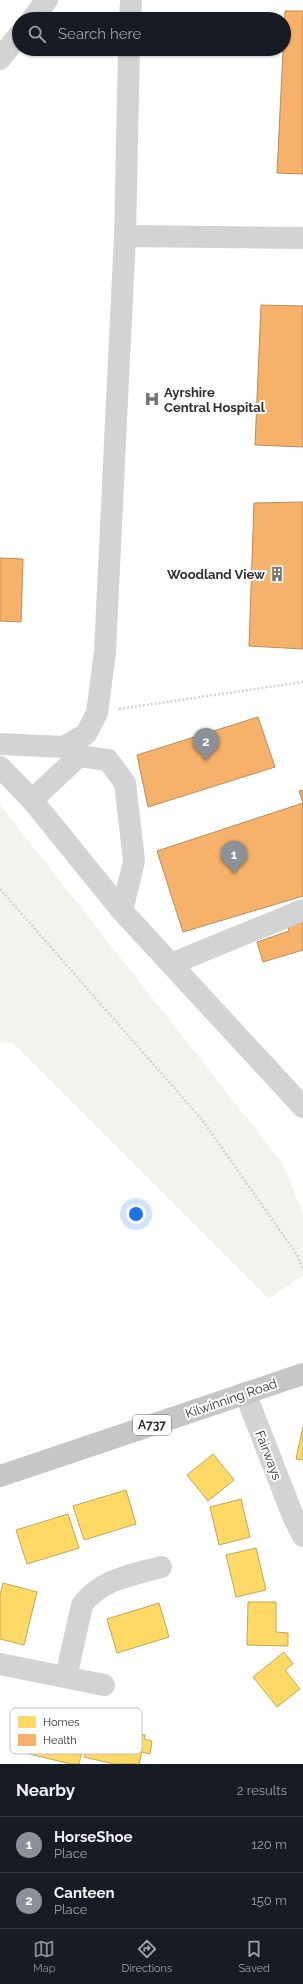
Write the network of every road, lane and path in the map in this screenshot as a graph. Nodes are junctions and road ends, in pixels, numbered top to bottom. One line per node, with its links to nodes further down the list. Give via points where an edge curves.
1 (47, 0): 3 (street)
2 (131, 0): 4 (street)
3 (38, 12)
4 (130, 12)
5 (12, 44): 7 (street)
6 (129, 56): 8 (street)
7 (0, 59)
8 (124, 236): 9 (street); 11 (street, via 105,652)
9 (303, 238)
10 (303, 682): 11 (path)
11 (97, 712): 12 (street, via 86,734 64,746)
12 (0, 744)
13 (0, 767): 14 (street)
14 (32, 800): 17 (street); 17 (street, via 79,756 108,760 125,783 134,861)
15 (0, 889): 20 (path, via 203,1121 297,1255)
16 (303, 910): 18 (street)
17 (122, 911): 18 (street)
18 (171, 964): 19 (street)
19 (303, 1107)
20 (303, 1269)
21 (303, 1374): 22 (main road, Kilwinning Road / A737)
22 (245, 1393): 23 (main road, Kilwinning Road / A737); 24 (street, Fairways)
23 (0, 1476)
24 (298, 1514): 25 (street, Fairways)
25 (303, 1536)
26 (161, 1567): 28 (street, via 112,1580 89,1596 82,1605)
27 (0, 1664): 28 (street)
28 (66, 1677): 29 (street)
29 (104, 1685)

